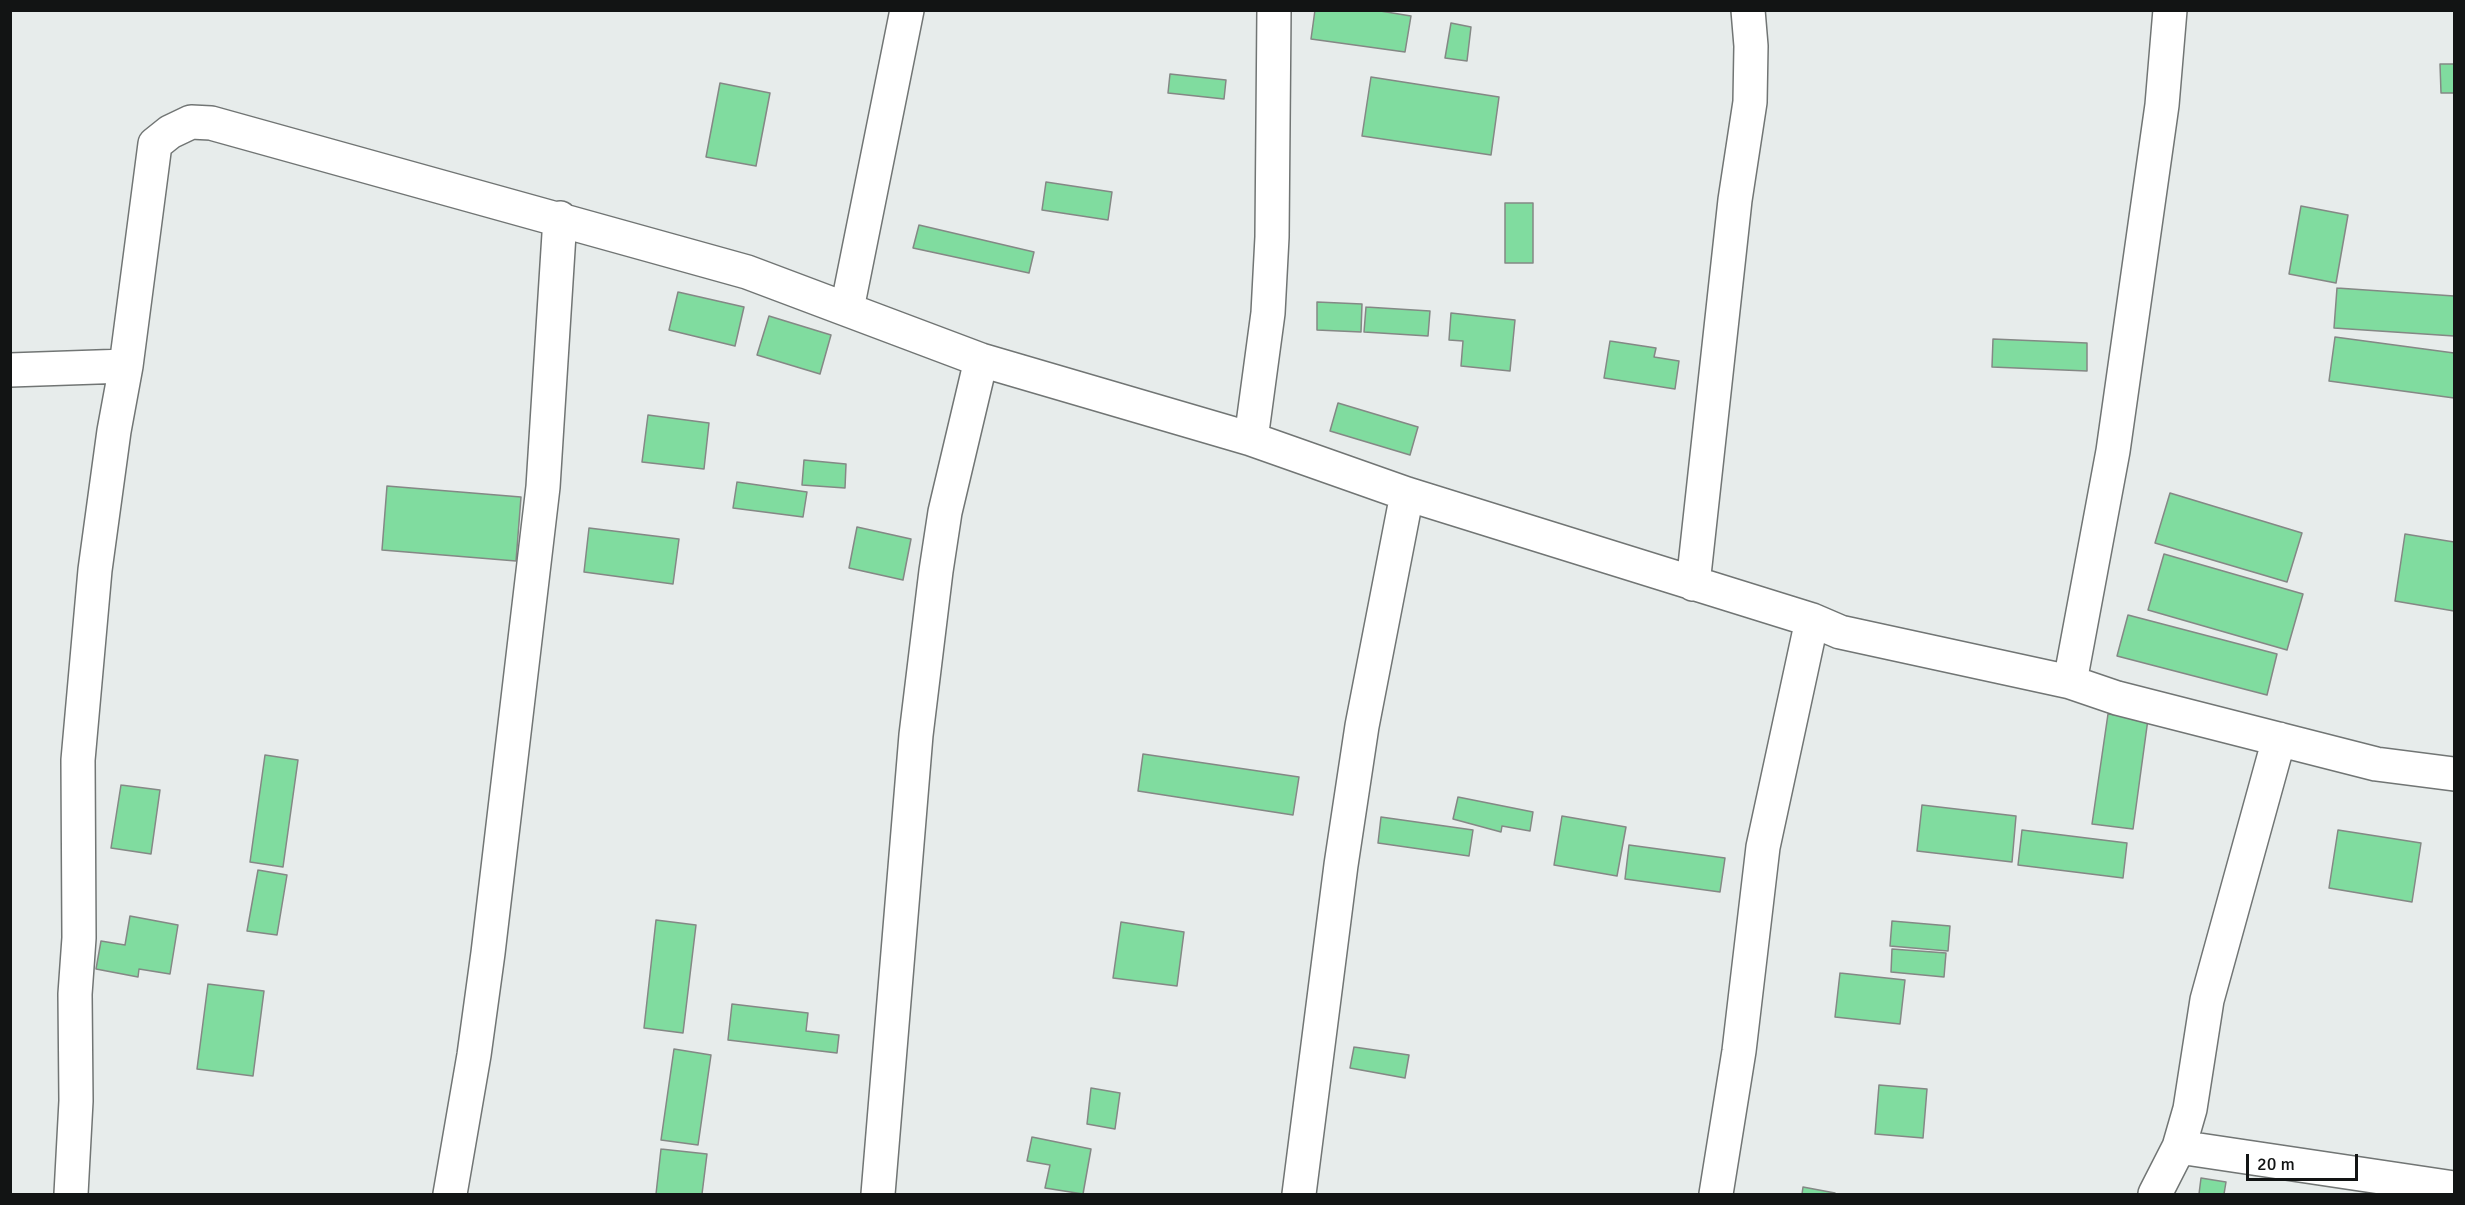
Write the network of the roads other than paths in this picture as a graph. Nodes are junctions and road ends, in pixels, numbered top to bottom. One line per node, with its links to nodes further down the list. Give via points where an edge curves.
1 (907, 10): 6 (street)
2 (1274, 10): 10 (street, via 1269,302)
3 (1748, 10): 12 (street, via 1750,102 1735,200)
4 (2170, 10): 14 (street, via 2160,117 2113,452)
5 (560, 218): 6 (street, via 747,272); 8 (street, via 211,123 190,122 155,144); 20 (street, via 543,487 488,953)
6 (847, 309): 7 (street)
7 (981, 360): 10 (street); 21 (street, via 945,512 936,572 916,735)
8 (126, 366): 9 (street); 19 (street, via 95,570 78,760 79,938)
9 (10, 370)
10 (1251, 439): 11 (street)
11 (1407, 494): 12 (street); 22 (street, via 1359,749)
12 (1693, 584): 13 (street)
13 (1812, 620): 14 (street, via 1840,632); 23 (street, via 1763,847 1739,1051)
14 (2070, 682): 15 (street)
15 (2279, 740): 16 (street, via 2376,764); 17 (street, via 2207,1000 2190,1108)
16 (2454, 774)
17 (2179, 1147): 18 (street); 24 (street)
18 (2454, 1188)
19 (71, 1194)
20 (450, 1194)
21 (878, 1194)
22 (1299, 1194)
23 (1716, 1194)
24 (2155, 1194)

